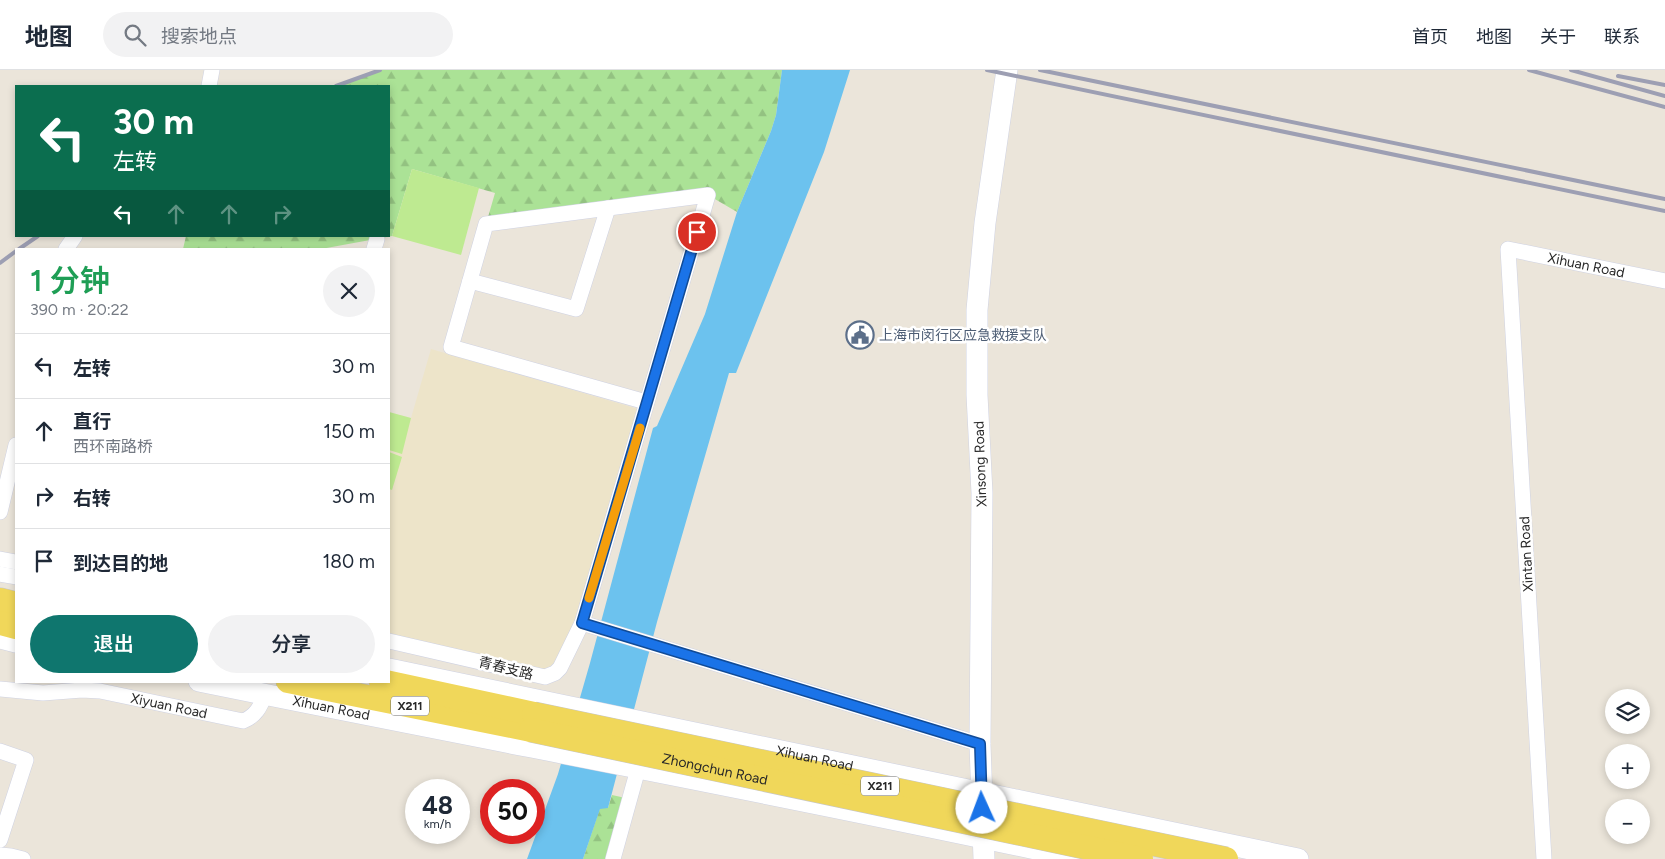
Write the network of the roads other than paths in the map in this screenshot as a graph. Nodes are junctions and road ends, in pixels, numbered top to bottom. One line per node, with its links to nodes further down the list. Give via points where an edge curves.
1 (212, 70): 3 (street)
2 (1007, 70): 34 (main road, Xinsong Road, via 985,223 978,310 977,394 982,493)
3 (209, 85)
4 (608, 208): 8 (street, via 486,224); 8 (street, via 576,309); 10 (street, 青春支路, via 708,195)
5 (74, 237): 6 (street)
6 (67, 248)
7 (1508, 249): 9 (street, Xihuan Road); 46 (street, Xintan Road)
8 (470, 281): 10 (street, via 451,347)
9 (1665, 281)
10 (646, 402): 22 (street, 青春支路)
11 (15, 449): 12 (street)
12 (0, 512)
13 (0, 559): 14 (street)
14 (15, 562)
15 (0, 574): 16 (street)
16 (15, 577)
17 (0, 588): 18 (main road)
18 (15, 592)
19 (0, 600): 20 (main road)
20 (15, 604)
21 (0, 624): 23 (main road)
22 (588, 625): 25 (street, 青春支路, via 560,668 544,677); 34 (street)
23 (15, 627)
24 (0, 638): 26 (main road)
25 (390, 641)
26 (15, 642)
27 (390, 669): 37 (main road, Xihuan Road)
28 (208, 683): 32 (main road, Xihuan Road)
29 (298, 683): 33 (main road, Zhongchun Road / X211)
30 (387, 683): 33 (main road, Zhongchun Road / X211)
31 (0, 689): 32 (street, Xiyuan Road, via 43,693 100,691 243,721 252,718)
32 (265, 695): 33 (main road, Xihuan Road)
33 (535, 731): 36 (main road, Xihuan Road); 43 (main road, Zhongchun Road / X211, bridge); 44 (main road, Zhongchun Road / X211, bridge)
34 (980, 744): 37 (main road, Xinsong Road)
35 (0, 751): 39 (street, via 26,760)
36 (634, 768): 38 (main road, Xihuan Road); 40 (street)
37 (981, 793): 38 (main road, Xinsong Road); 45 (main road, Xihuan Road)
38 (983, 837): 41 (main road, Xinsong Road); 42 (main road, Xihuan Road)
39 (0, 840)
40 (613, 859)
41 (984, 859)
42 (1082, 859)
43 (1141, 859)
44 (1226, 859)
45 (1298, 859)
46 (1544, 859)

